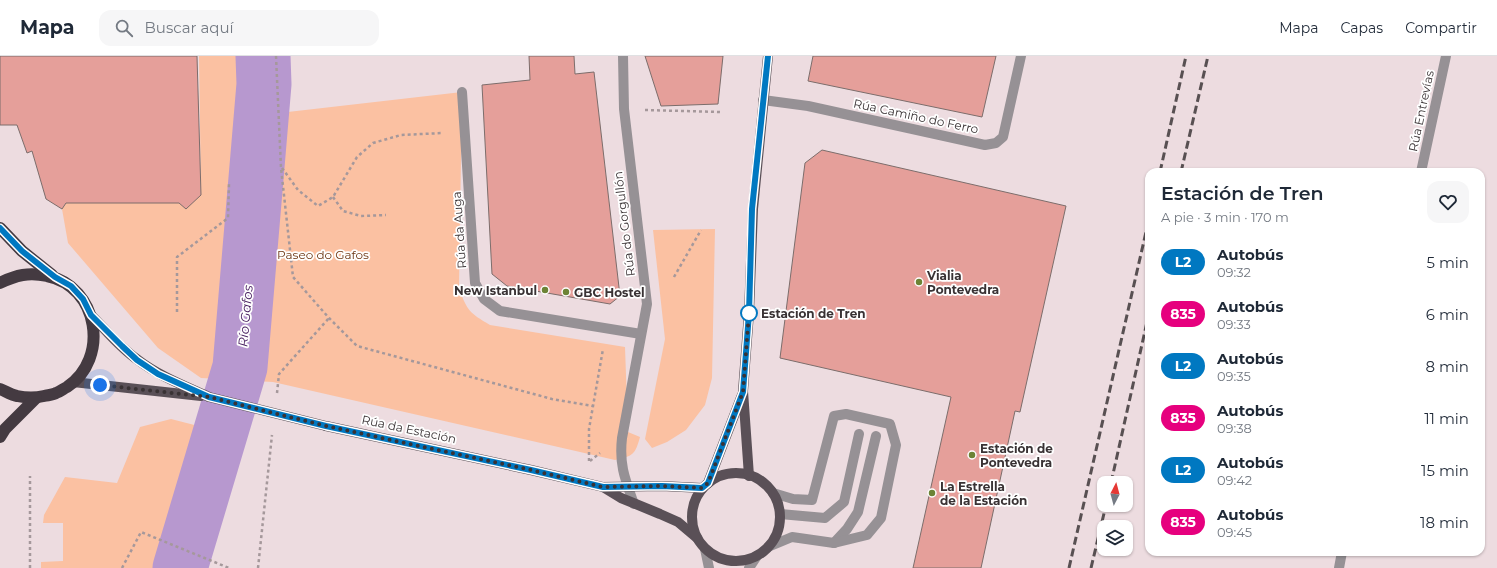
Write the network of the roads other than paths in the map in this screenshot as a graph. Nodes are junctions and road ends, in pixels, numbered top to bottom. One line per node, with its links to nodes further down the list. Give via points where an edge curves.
1 (623, 56): 12 (street, Rúa do Gorgullón, via 624,109 647,304)
2 (768, 56): 6 (main road)
3 (1021, 56): 6 (street, Rúa Camiño do Ferro, via 1003,137 991,144 808,106)
4 (1446, 56): 7 (street, Rúa Entrevías)
5 (462, 92): 12 (street, Rúa da Auga, via 475,283 484,299 500,311)
6 (763, 100): 15 (main road, via 752,209 749,313)
7 (1423, 168)
8 (0, 228): 9 (highway, via 22,251)
9 (55, 277): 10 (highway, via 34,273 12,276); 11 (highway, via 75,290)
10 (0, 283)
11 (91, 315): 13 (highway, via 95,333 93,351 85,369); 16 (main road, Rúa da Estación, via 137,360 158,374)
12 (641, 334): 22 (street, Rúa do Gorgullón, via 620,454)
13 (74, 382): 16 (main road, Rúa da Estación); 17 (highway, via 56,393)
14 (0, 389): 17 (highway, via 17,396)
15 (743, 392): 21 (main road); 23 (main road)
16 (209, 397): 24 (main road, Rúa da Estación, bridge, via 326,426)
17 (36, 398): 20 (highway)
18 (859, 434): 27 (street, via 844,502 825,518)
19 (876, 436): 29 (street, via 858,512)
20 (0, 437)
21 (749, 476): 23 (main road, via 721,476); 25 (main road, via 762,482)
22 (627, 486): 23 (main road, Rúa da Estación); 24 (main road, Rúa da Estación); 26 (street, Rúa do Gorgullón)
23 (705, 486): 28 (main road, via 692,509 692,524)
24 (603, 487): 26 (main road, Rúa da Estación)
25 (773, 493): 27 (main road); 29 (street, via 793,499 812,500 834,416 846,414 890,424 896,445 881,518 867,535)
26 (634, 504): 28 (main road, Rúa da Estación, via 678,522)
27 (780, 514): 30 (main road, via 775,538)
28 (696, 538): 31 (main road)
29 (834, 543): 30 (street, via 792,537)
30 (768, 547): 32 (main road)
31 (704, 549): 32 (main road, via 716,557 730,561 744,561); 34 (street)
32 (757, 556): 35 (street)
33 (1341, 556): 36 (street)
34 (709, 568)
35 (749, 568)
36 (1339, 568)

